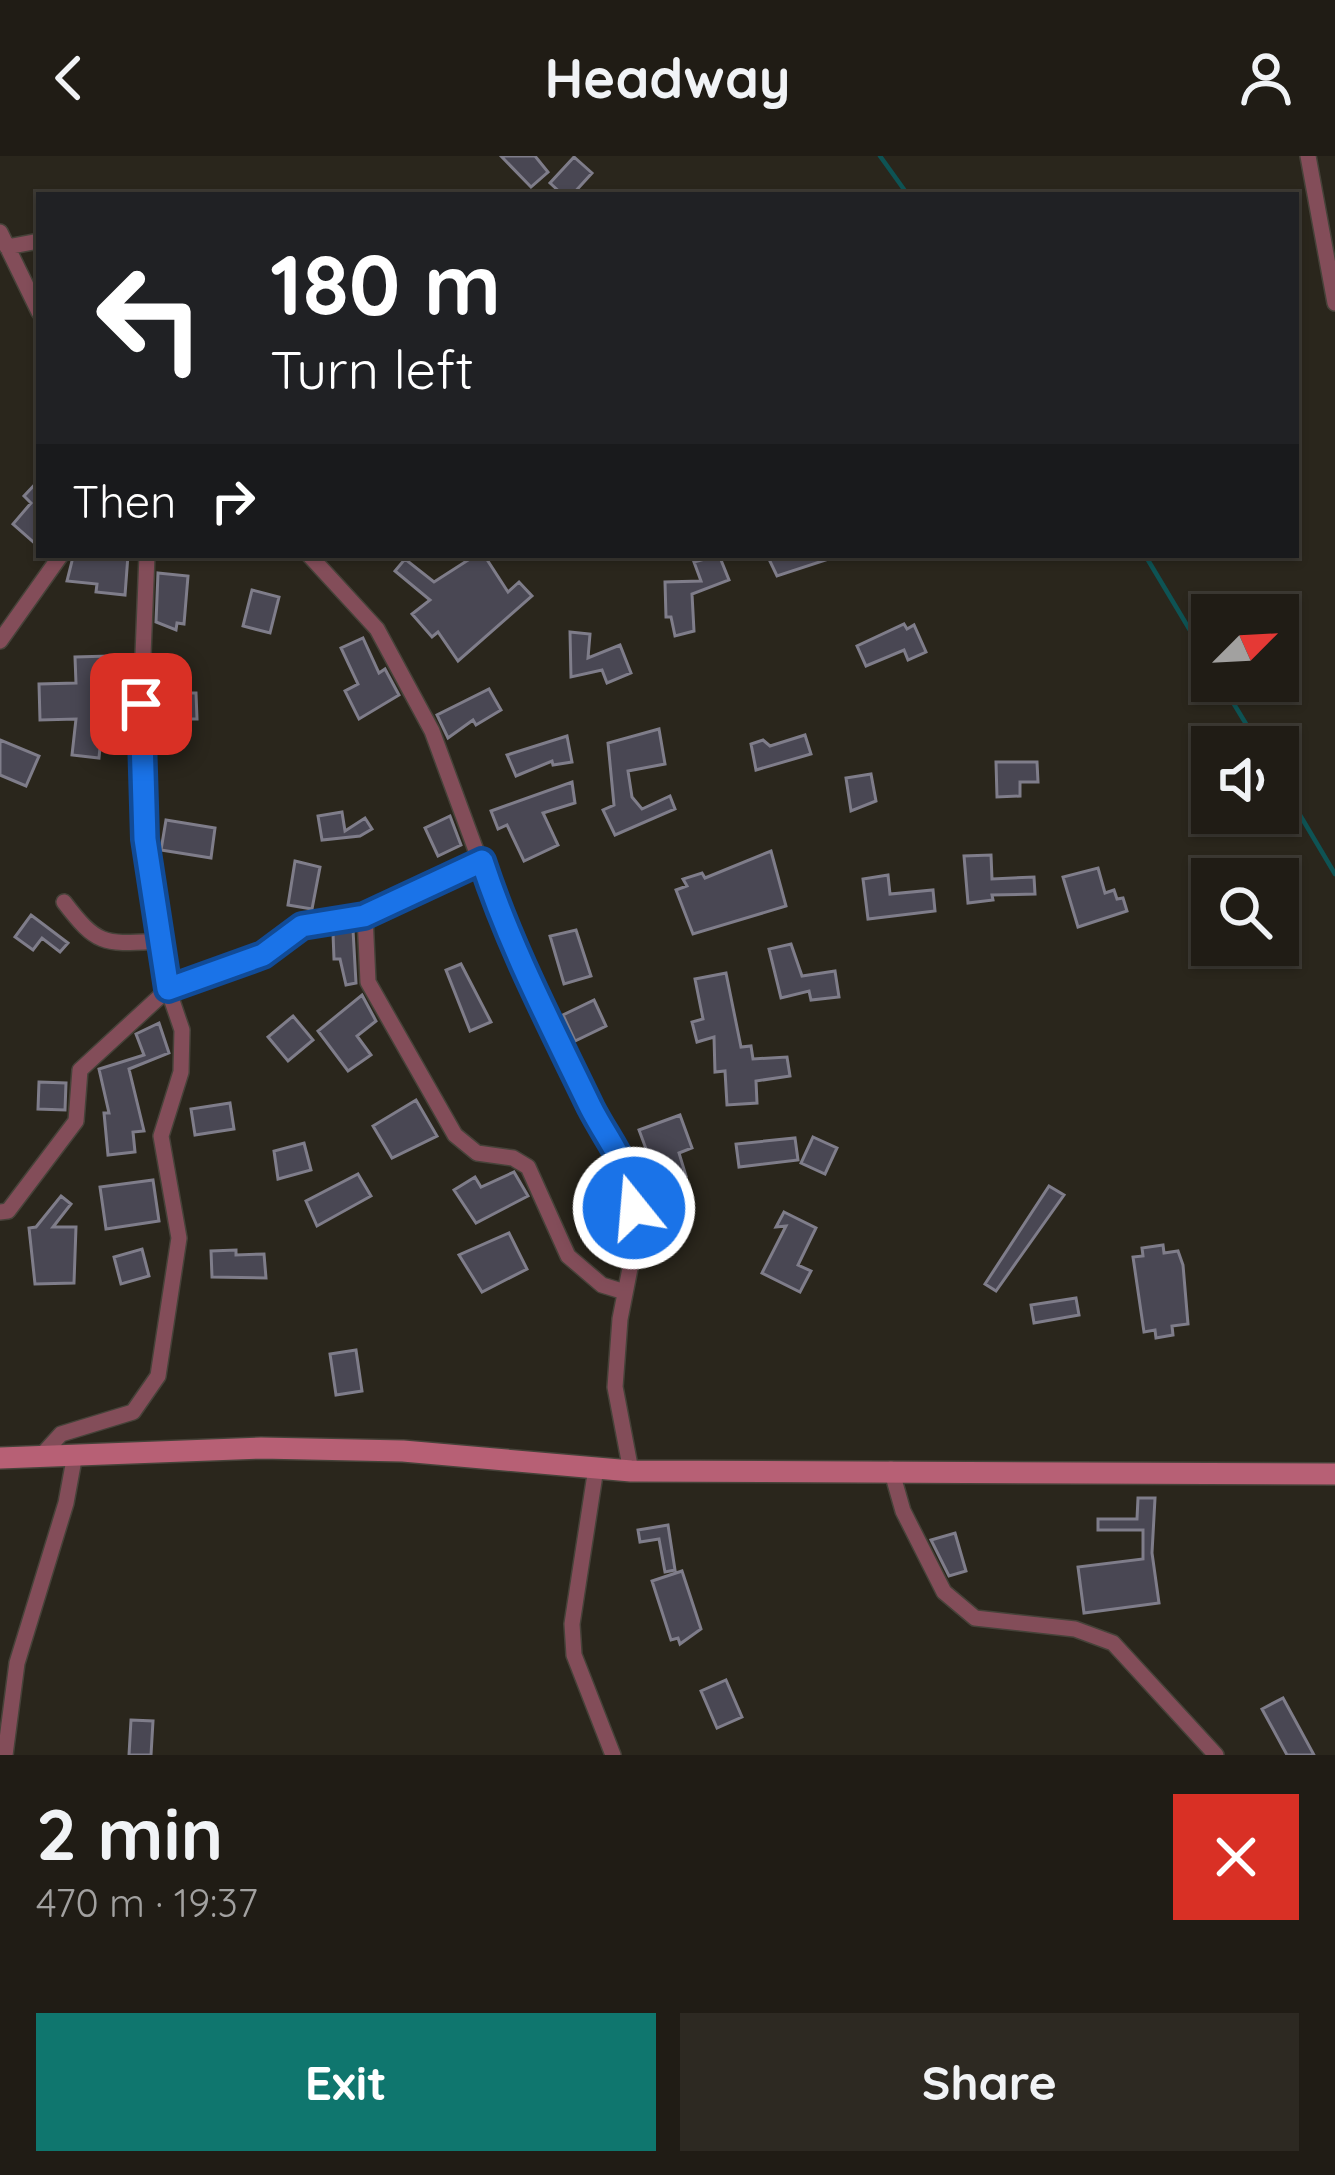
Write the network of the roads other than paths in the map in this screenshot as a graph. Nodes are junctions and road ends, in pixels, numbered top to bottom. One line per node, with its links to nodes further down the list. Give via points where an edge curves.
1 (1308, 156): 4 (street)
2 (4, 240): 3 (street); 5 (street)
3 (36, 241)
4 (1335, 303)
5 (36, 306)
6 (59, 558): 9 (street)
7 (147, 558): 13 (street, via 145,839)
8 (312, 558): 10 (street, via 377,629 432,731)
9 (0, 641)
10 (482, 861): 12 (street); 16 (street, via 502,921 633,1178 636,1238)
11 (64, 902): 13 (street, via 92,938)
12 (364, 916): 14 (street, via 302,926 263,955); 16 (street, via 368,982 455,1135 477,1153 528,1167 568,1256 602,1285)
13 (160, 941): 14 (street)
14 (168, 989): 15 (street, via 80,1070 76,1121); 18 (street, via 182,1030 181,1072 161,1136 178,1238 158,1376 133,1412 61,1434)
15 (0, 1212)
16 (625, 1292): 22 (street, via 615,1387)
17 (75, 1454): 18 (main road); 20 (main road, via 403,1451); 24 (street, via 17,1663)
18 (41, 1456): 19 (main road)
19 (0, 1458)
20 (596, 1468): 22 (main road); 25 (street, via 572,1624 574,1654)
21 (891, 1468): 22 (main road); 23 (main road); 26 (street, via 944,1592 975,1618 1075,1629 1113,1643)
22 (632, 1471)
23 (1335, 1474)
24 (5, 1755)
25 (614, 1755)
26 (1216, 1755)

